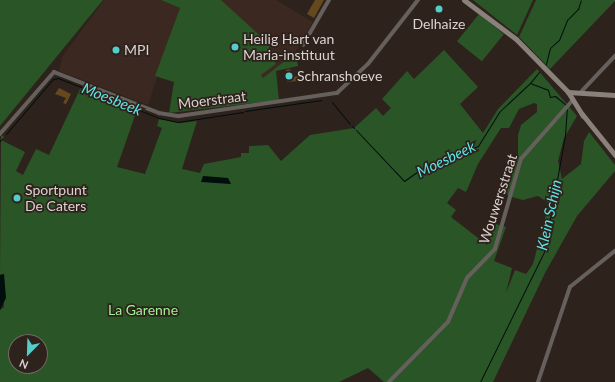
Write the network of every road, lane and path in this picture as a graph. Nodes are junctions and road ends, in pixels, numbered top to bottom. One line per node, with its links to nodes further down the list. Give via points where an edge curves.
1 (329, 0): 4 (street)
2 (418, 0): 11 (street, Moerstraat, via 368,64 337,93 179,116 159,113 54,72)
3 (464, 0): 6 (main road, via 505,29)
4 (303, 45)
5 (615, 56): 7 (street)
6 (555, 80): 8 (main road); 10 (main road)
7 (582, 91): 8 (main road); 9 (main road)
8 (568, 92): 10 (main road)
9 (615, 95)
10 (572, 100): 12 (main road); 14 (street, Wouwersstraat, via 521,159 495,249 467,278 448,322)
11 (0, 134)
12 (615, 156)
13 (615, 252): 15 (street, via 570,287)
14 (389, 382)
15 (538, 382)

